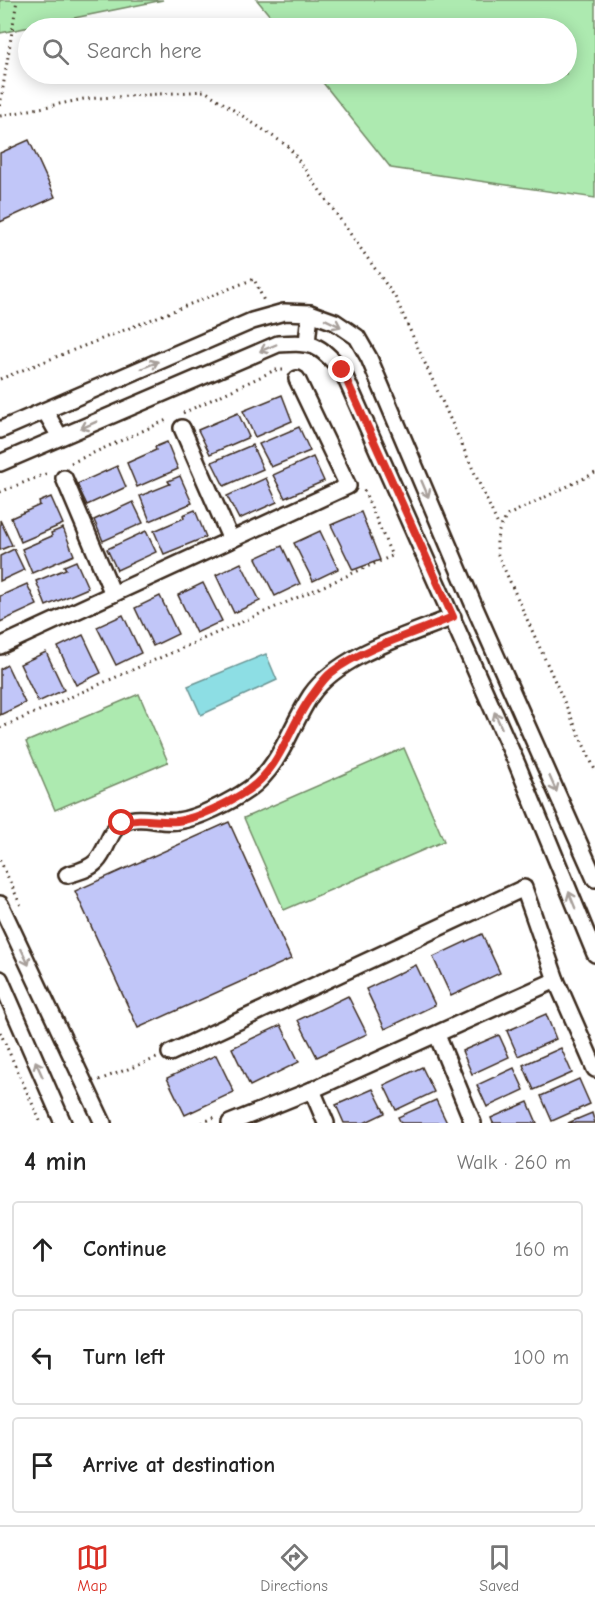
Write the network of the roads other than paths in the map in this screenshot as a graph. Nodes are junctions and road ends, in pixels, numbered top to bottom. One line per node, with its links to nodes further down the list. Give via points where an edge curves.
1 (310, 313): 2 (street); 4 (street, one-way to 1, via 252,321 284,312); 8 (street, one-way to 8, via 335,322 357,337)
2 (307, 342): 7 (street, one-way to 7, via 278,344); 10 (street, via 325,352 342,370)
3 (297, 379): 12 (street, via 348,486)
4 (45, 411): 6 (street); 7 (street)
5 (182, 428): 12 (street)
6 (0, 430)
7 (60, 437): 9 (street)
8 (412, 459): 10 (street); 17 (street, one-way to 17)
9 (0, 464)
10 (387, 469): 14 (street)
11 (64, 478): 13 (street)
12 (231, 540): 13 (street)
13 (113, 594): 15 (street)
14 (453, 617): 16 (street, via 350,660 330,673 312,694 267,774 248,790 179,821 142,819 122,823 96,862); 19 (street, one-way to 14)
15 (0, 646)
16 (67, 875)
17 (595, 879)
18 (0, 904): 27 (street, one-way to 27)
19 (595, 954)
20 (0, 979): 26 (street, one-way to 20)
21 (556, 980): 22 (street); 23 (street, via 524,888); 24 (street)
22 (437, 1035): 25 (street); 30 (street)
23 (170, 1053)
24 (595, 1069)
25 (312, 1090): 28 (street); 29 (street)
26 (63, 1123)
27 (103, 1123)
28 (230, 1123)
29 (326, 1123)
30 (473, 1123)

